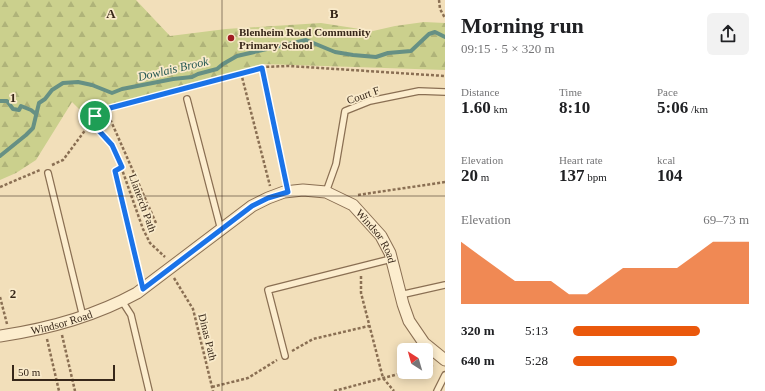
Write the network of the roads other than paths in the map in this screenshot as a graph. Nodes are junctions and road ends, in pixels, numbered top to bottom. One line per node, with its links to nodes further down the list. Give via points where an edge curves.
1 (445, 92): 4 (lane, Court F, via 419,92 370,101 345,111 336,164)
2 (187, 99): 5 (lane)
3 (48, 173): 10 (lane)
4 (326, 192): 5 (street, Windsor Road, via 303,190 273,196 252,206); 6 (street, Windsor Road, via 353,205 367,218 381,236)
5 (221, 230): 9 (street, Windsor Road, via 143,289)
6 (391, 259): 8 (street, Windsor Road); 12 (lane, via 268,290)
7 (445, 285): 8 (lane)
8 (400, 295): 13 (street, Windsor Road, via 409,321 424,343)
9 (122, 301): 10 (street, Windsor Road); 15 (lane, via 131,315)
10 (83, 317): 11 (street, Windsor Road)
11 (5, 335)
12 (285, 356)
13 (445, 360)
14 (445, 375): 16 (lane)
15 (149, 391)
16 (437, 391)

